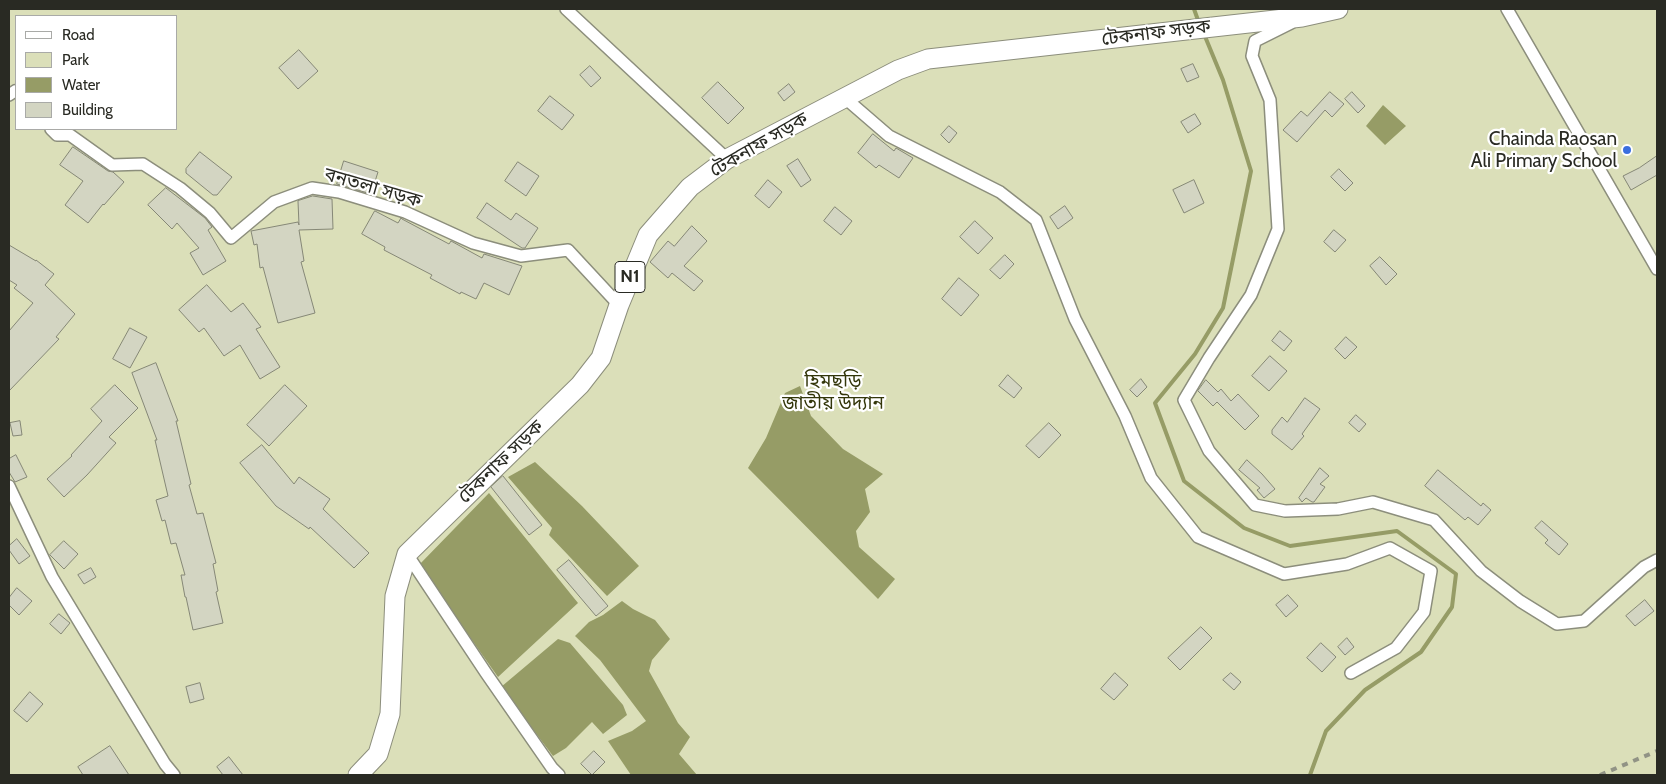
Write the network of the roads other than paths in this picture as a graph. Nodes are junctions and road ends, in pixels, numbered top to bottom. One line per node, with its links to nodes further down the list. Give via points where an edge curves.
1 (566, 9): 7 (street)
2 (1338, 9): 4 (highway, টেকনাফ সড়ক / N1)
3 (1507, 9): 8 (street)
4 (1302, 17): 5 (highway, টেকনাফ সড়ক / N1, via 928,59 898,70); 12 (street, via 1255,41 1252,56 1270,100 1278,229 1250,295 1184,400 1209,451 1255,505 1285,511 1338,509 1373,502 1434,520 1481,571 1557,624 1584,621 1644,567)
5 (845, 98): 7 (highway, টেকনাফ সড়ক / N1); 13 (street, via 889,136 1000,192 1036,220 1076,319 1152,478 1198,537 1284,574 1347,564 1390,548 1431,571 1424,612 1396,648)
6 (52, 130): 9 (street, বনতলা সড়ক, via 57,135 70,135 112,165 143,164 210,213 231,238 274,202 312,188 339,192 405,212 473,243 522,256 568,250)
7 (727, 159): 9 (highway, টেকনাফ সড়ক / N1, via 690,186 648,235)
8 (1657, 269)
9 (619, 305): 11 (highway, টেকনাফ সড়ক / N1, via 601,358 580,385)
10 (9, 486): 14 (street, via 52,577)
11 (408, 554): 15 (highway, টেকনাফ সড়ক / N1, via 395,596 390,714 378,754); 16 (street, via 486,673)
12 (1657, 560)
13 (1351, 673)
14 (174, 775)
15 (358, 775)
16 (559, 775)

